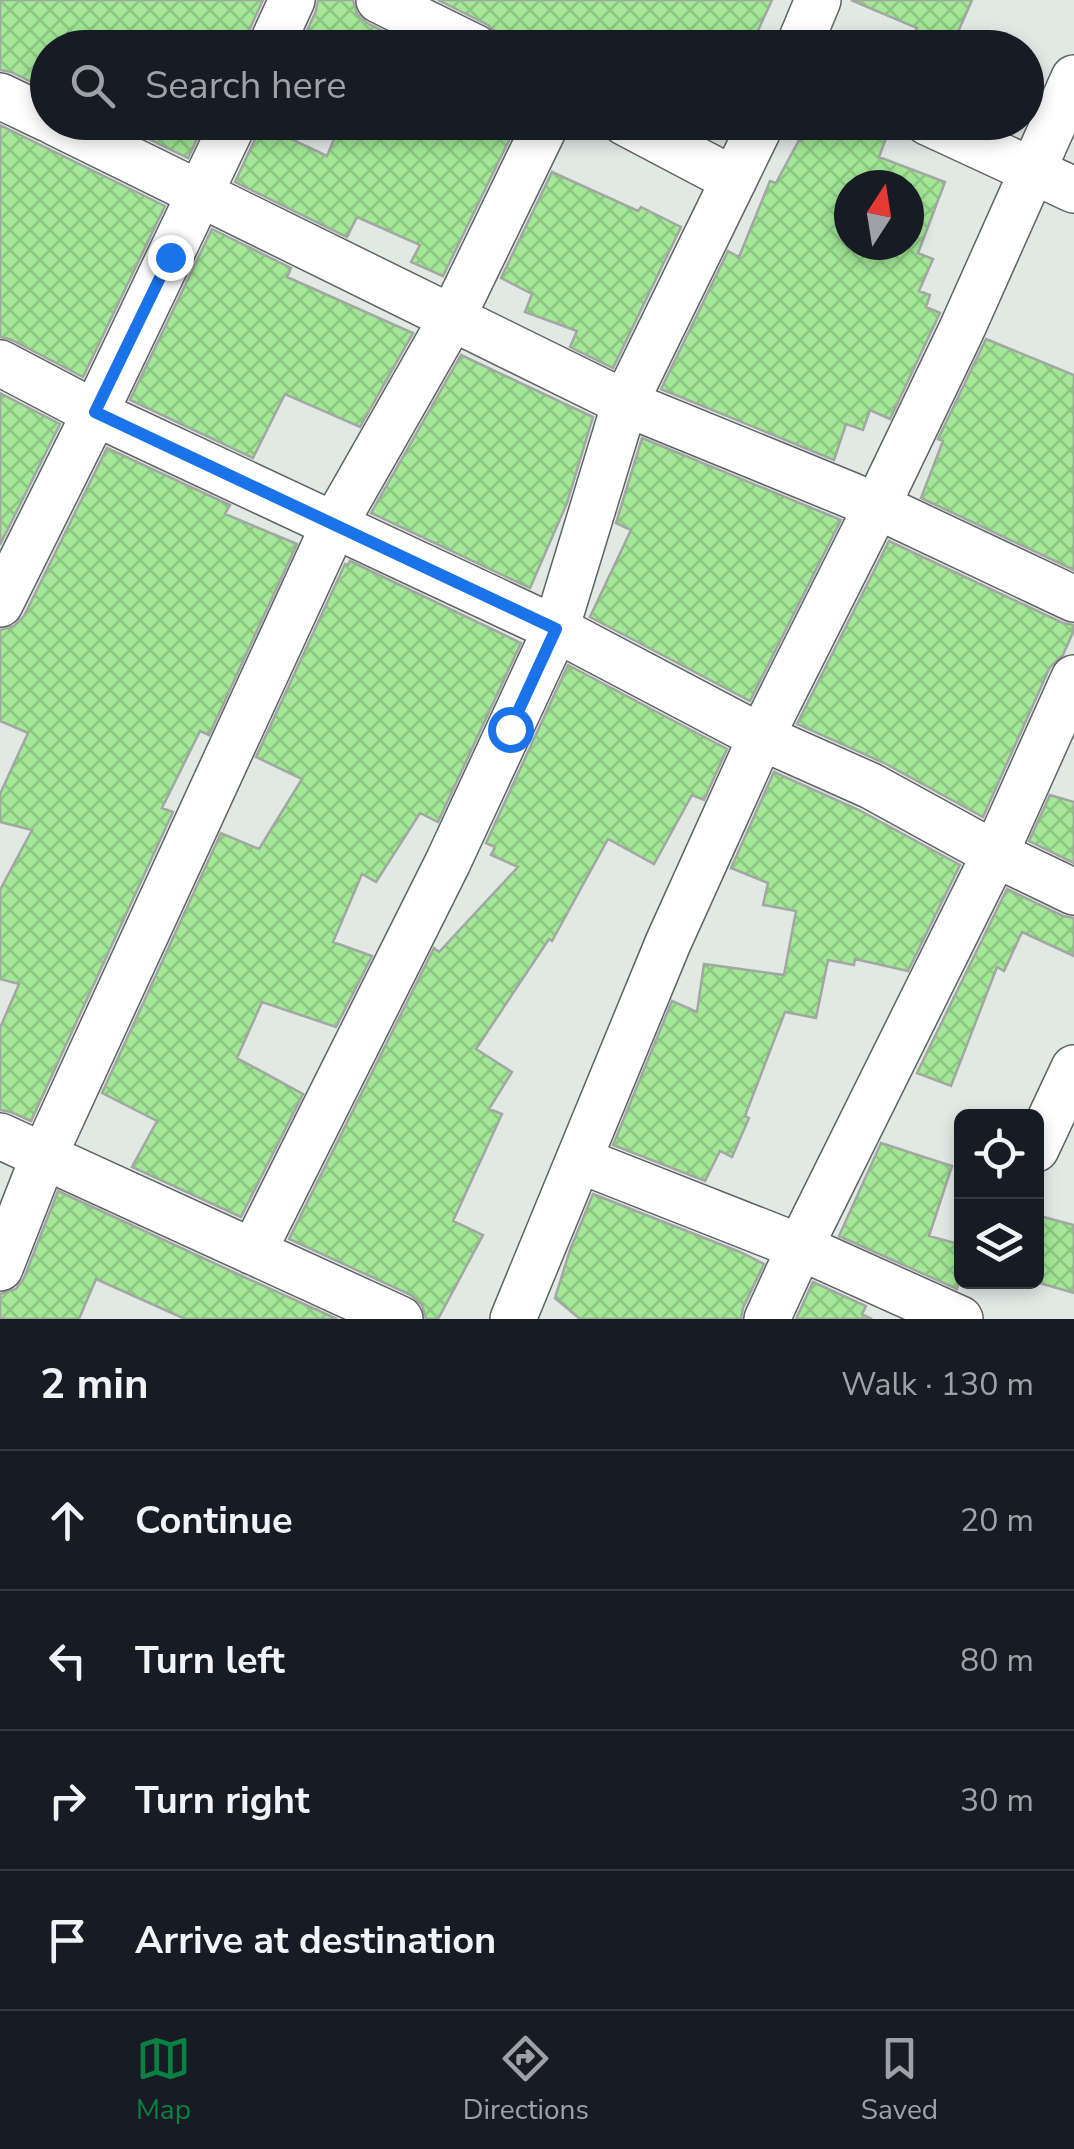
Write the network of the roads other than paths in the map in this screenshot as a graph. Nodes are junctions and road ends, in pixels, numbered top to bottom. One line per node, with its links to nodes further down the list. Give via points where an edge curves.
1 (292, 0): 4 (street)
2 (379, 0): 5 (street)
3 (818, 0): 6 (street)
4 (278, 30)
5 (440, 30)
6 (806, 30)
7 (1074, 78): 16 (street)
8 (0, 96): 9 (street)
9 (30, 111)
10 (89, 140): 19 (street)
11 (225, 140): 19 (street)
12 (538, 140): 20 (street)
13 (658, 140): 17 (street)
14 (753, 140): 17 (street)
15 (965, 140): 16 (street)
16 (1033, 172): 18 (street); 24 (street)
17 (734, 180): 22 (street)
18 (1074, 190)
19 (199, 195): 20 (street); 23 (street)
20 (452, 318): 22 (street); 25 (street)
21 (0, 364): 23 (street)
22 (625, 403): 24 (street); 28 (street)
23 (95, 412): 25 (street); 27 (street)
24 (876, 506): 26 (street); 30 (street)
25 (334, 526): 28 (street); 36 (street)
26 (1074, 599)
27 (0, 604)
28 (556, 629): 30 (street); 39 (street)
29 (1074, 678): 31 (street)
30 (761, 737): 31 (street, via 871,786); 37 (street)
31 (995, 854): 32 (street); 38 (street)
32 (1074, 892)
33 (1074, 1068): 34 (street)
34 (1044, 1132)
35 (0, 1136): 36 (street)
36 (43, 1158): 39 (street); 40 (street)
37 (579, 1160): 38 (street); 43 (street)
38 (800, 1247): 44 (street); 45 (street)
39 (253, 1252): 42 (street)
40 (0, 1268)
41 (972, 1289): 45 (street)
42 (400, 1319)
43 (514, 1319)
44 (767, 1319)
45 (958, 1319)

